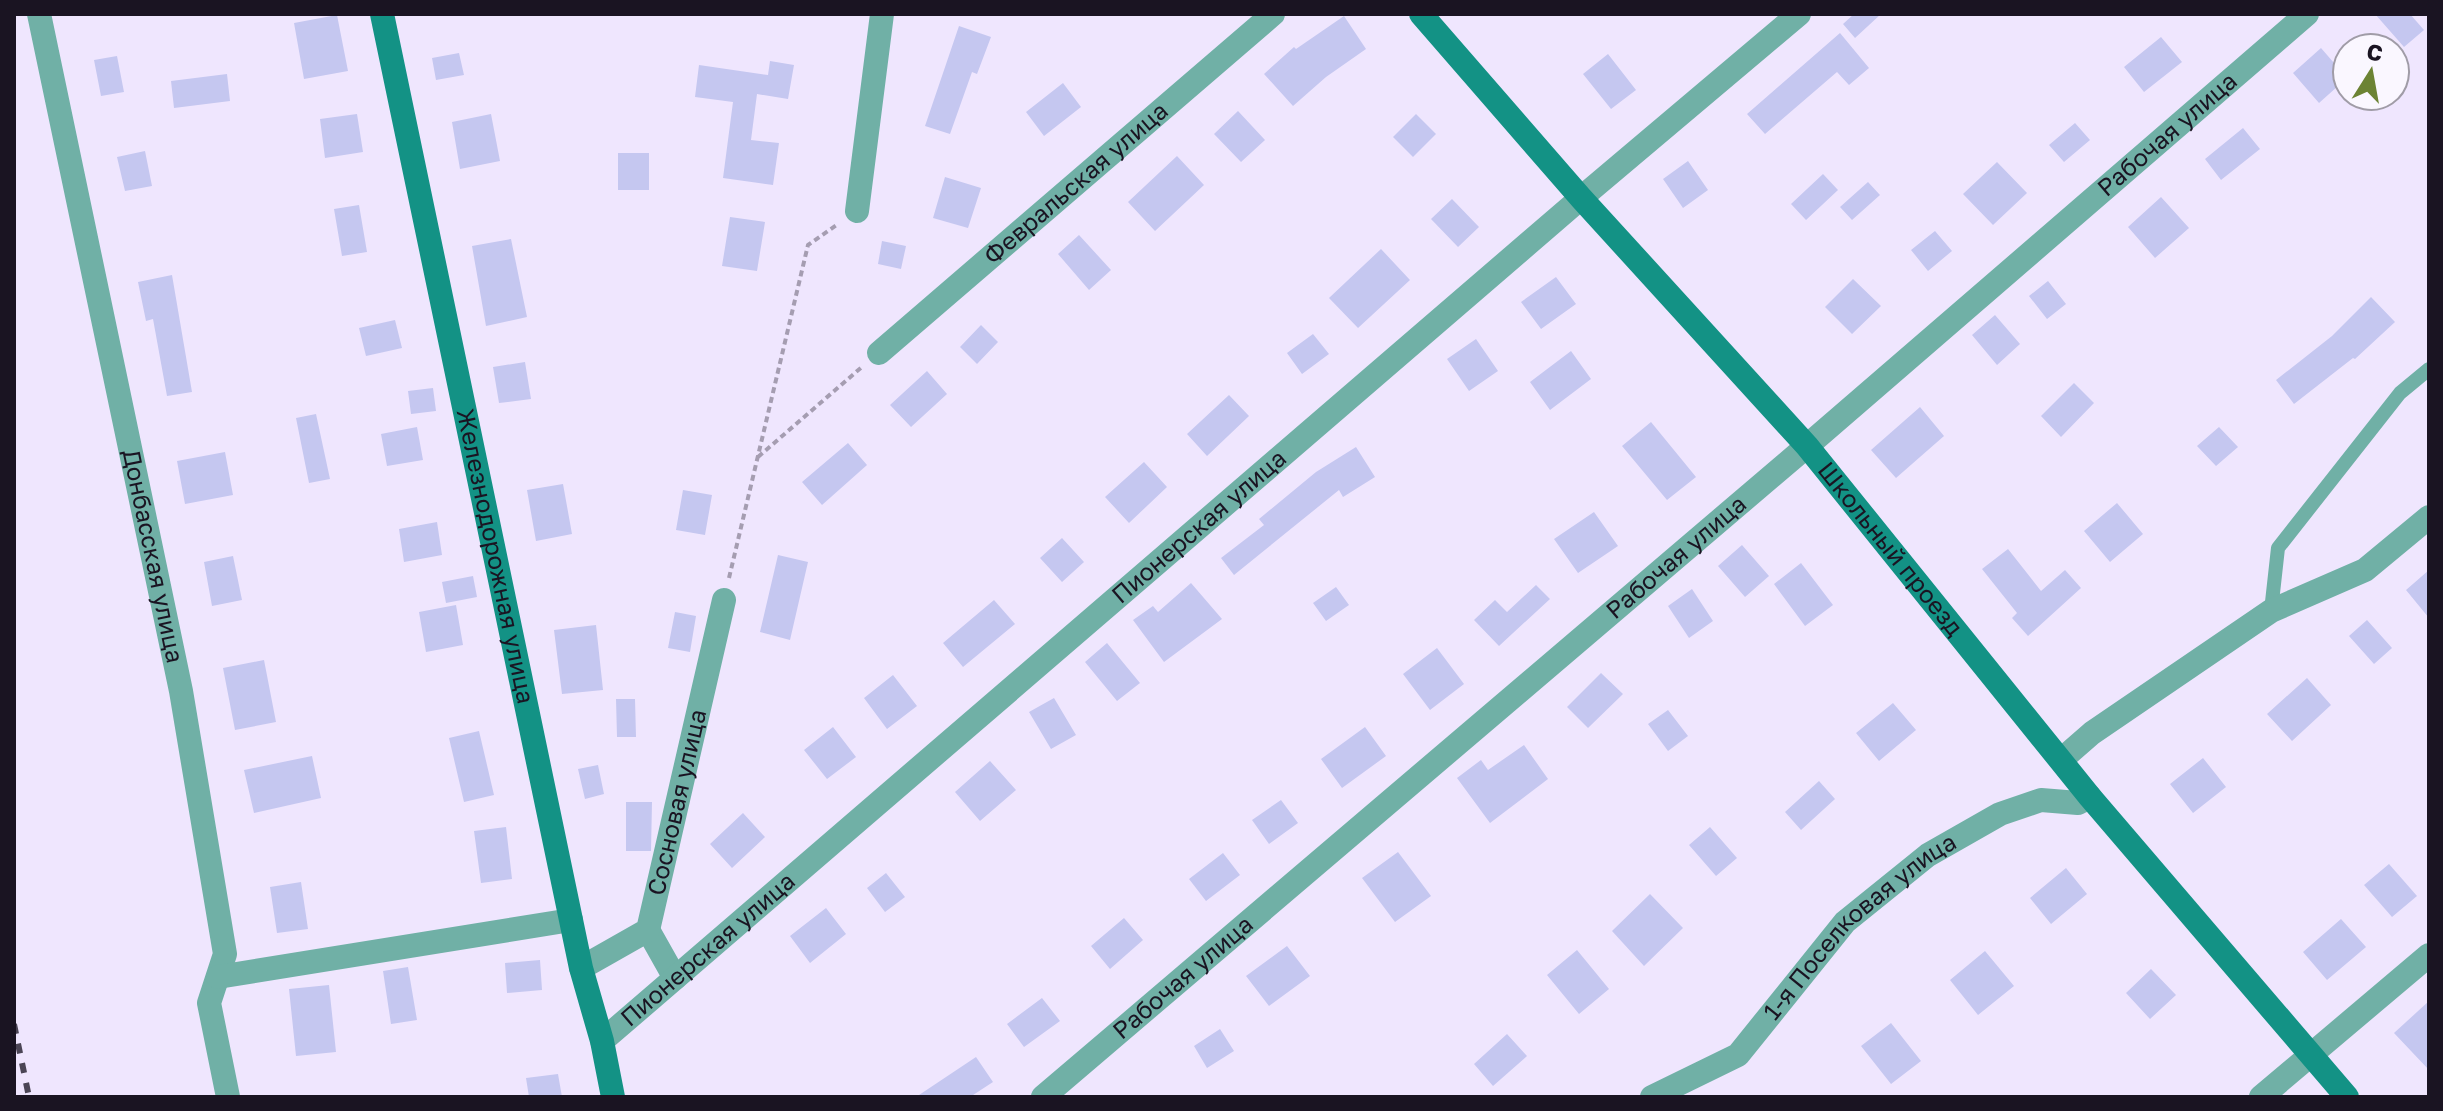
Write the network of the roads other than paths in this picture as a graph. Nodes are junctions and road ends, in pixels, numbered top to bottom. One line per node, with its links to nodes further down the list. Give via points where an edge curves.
1 (39, 14): 22 (street, Донбасская улица, via 181,691 225,954)
2 (382, 14): 18 (street, Железнодорожная улица)
3 (882, 14): 9 (street)
4 (1273, 14): 10 (street, Февральская улица)
5 (1421, 14): 8 (street, Школьный проезд)
6 (1799, 14): 8 (street, Пионерская улица)
7 (2307, 14): 12 (street, Рабочая улица)
8 (1581, 198): 12 (street, Школьный проезд); 23 (street, Пионерская улица)
9 (857, 211)
10 (879, 353)
11 (2429, 369): 15 (lane, via 2400,393 2278,548)
12 (1807, 446): 16 (street, Школьный проезд); 28 (street, Рабочая улица)
13 (2429, 517): 15 (street, via 2365,570)
14 (724, 600): 19 (street, Сосновая улица)
15 (2271, 611): 16 (street, via 2092,733)
16 (2061, 760): 17 (street, Школьный проезд)
17 (2090, 797): 25 (street, Школьный проезд); 29 (street, 1-я Поселковая улица, via 2078,803 2041,800 2000,814 1928,855 1845,922 1738,1055)
18 (571, 920): 21 (street, Железнодорожная улица); 22 (street)
19 (648, 930): 21 (street, Сосновая улица); 23 (street)
20 (2429, 955): 25 (street)
21 (581, 968): 24 (street, Железнодорожная улица)
22 (218, 977): 26 (street, Донбасская улица, via 209,1003)
23 (675, 978): 24 (street, Пионерская улица)
24 (602, 1041): 27 (street, Железнодорожная улица)
25 (2310, 1056): 30 (street); 31 (street, Школьный проезд)
26 (228, 1097)
27 (613, 1097)
28 (1043, 1097)
29 (1652, 1097)
30 (2261, 1097)
31 (2347, 1097)

